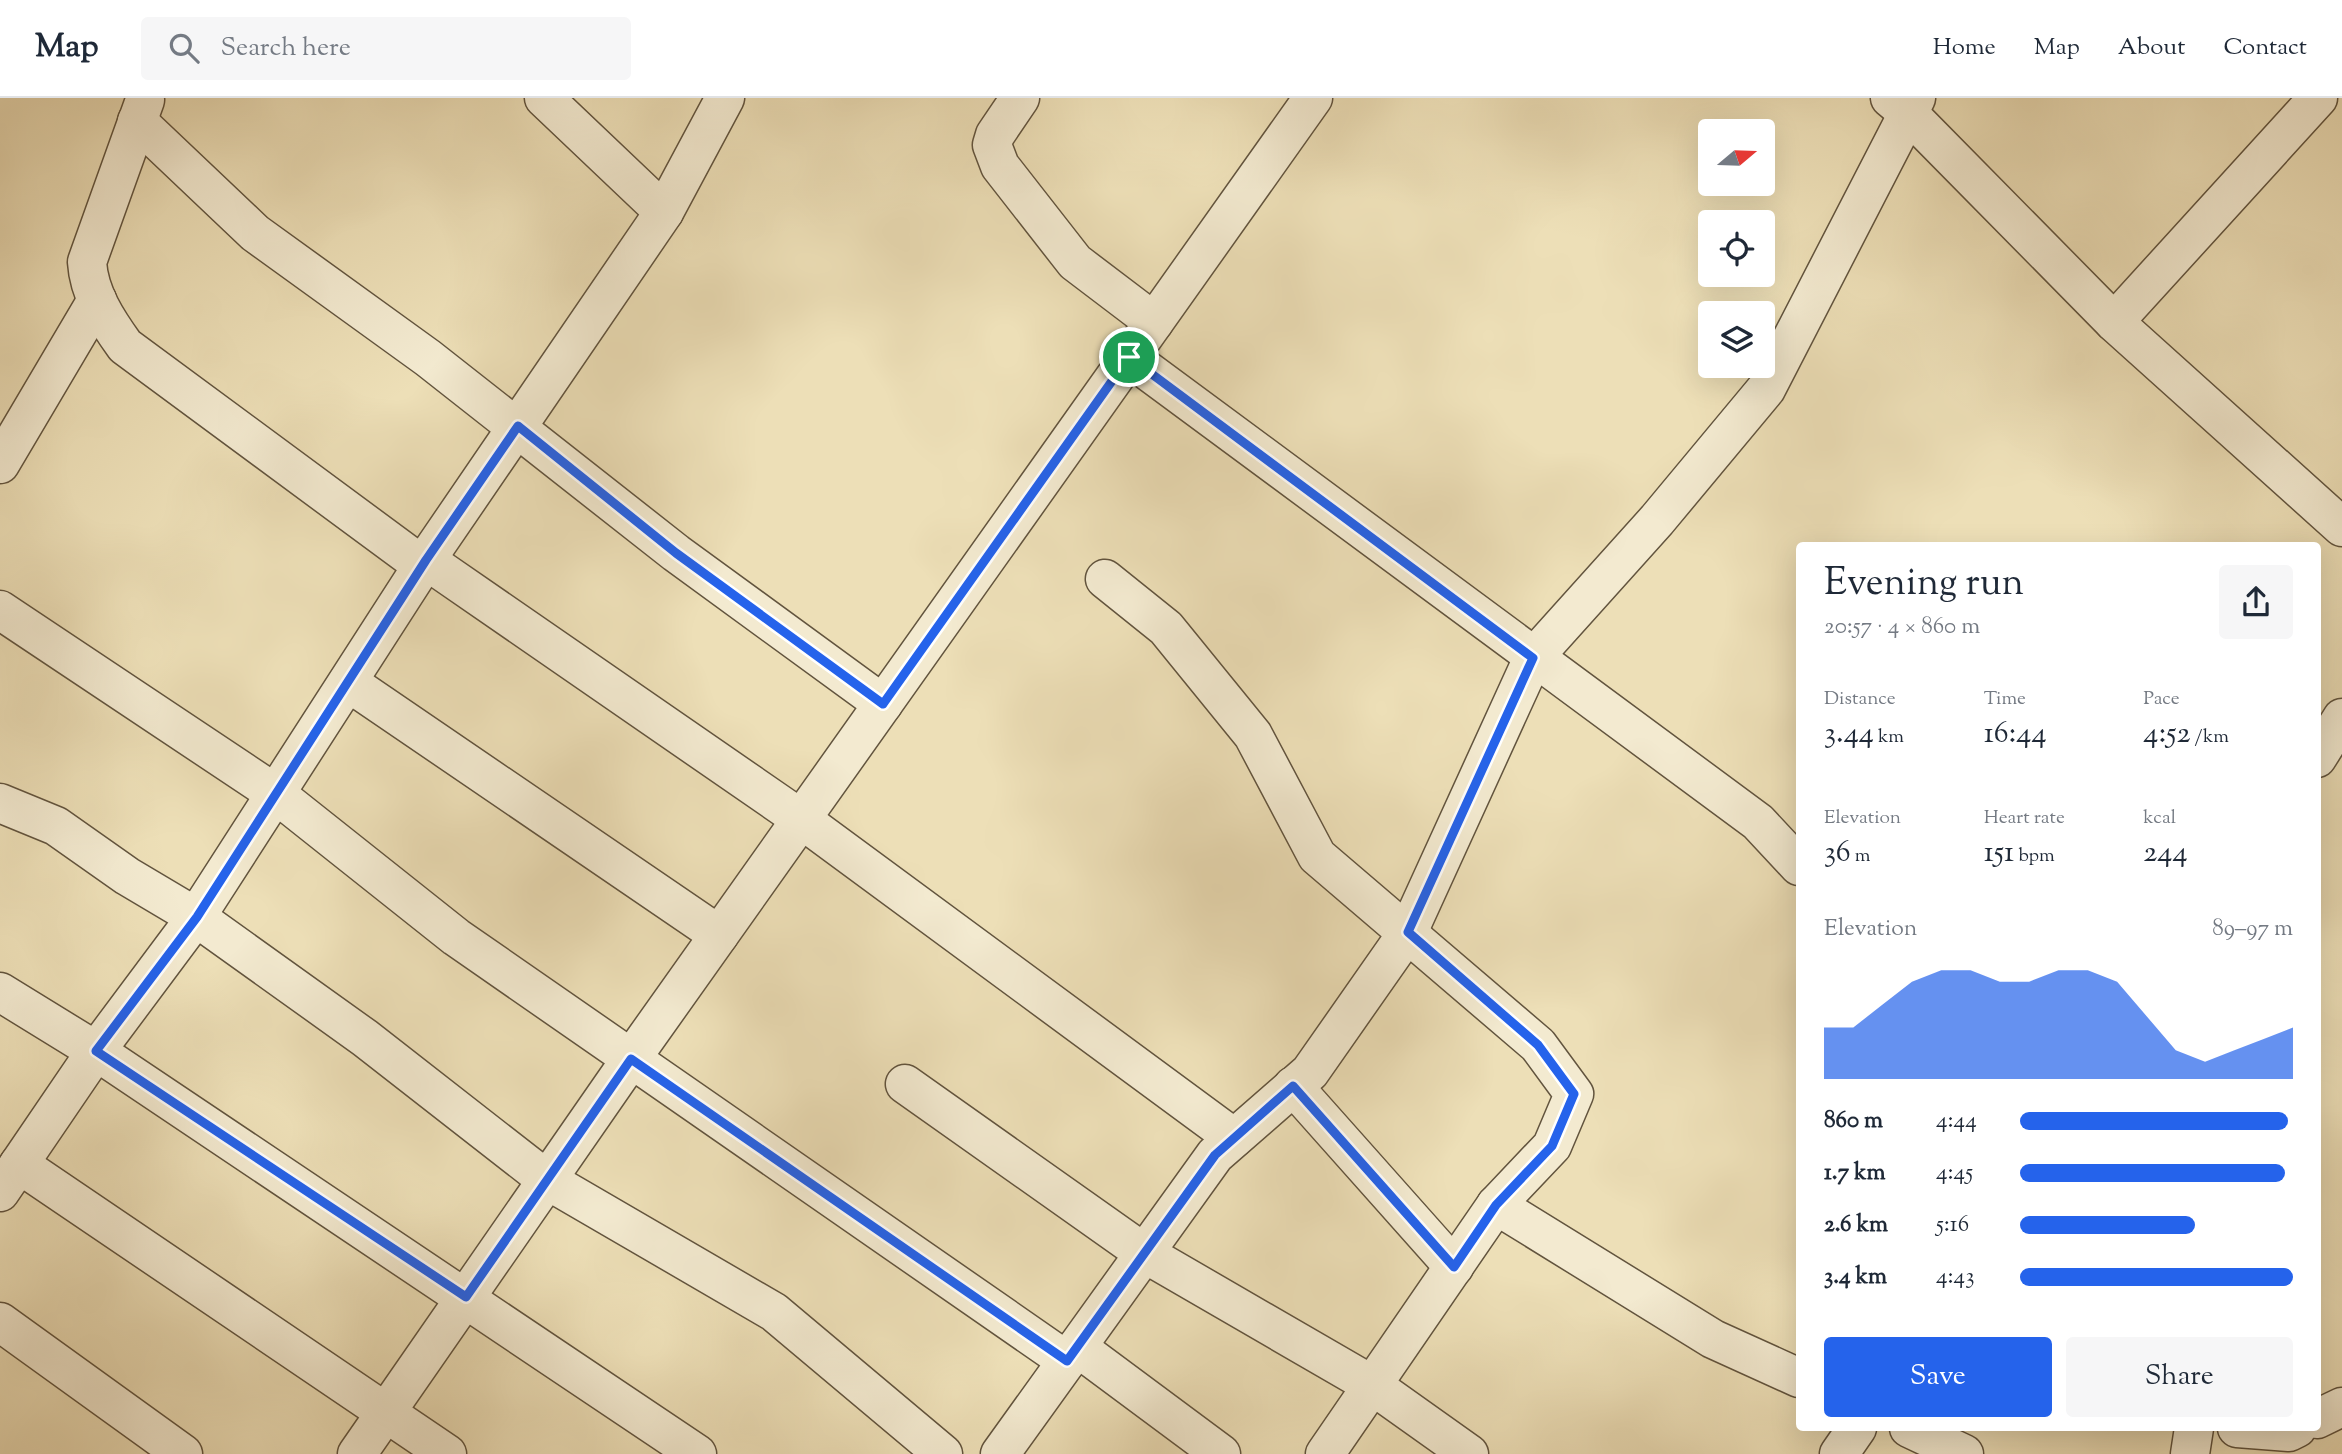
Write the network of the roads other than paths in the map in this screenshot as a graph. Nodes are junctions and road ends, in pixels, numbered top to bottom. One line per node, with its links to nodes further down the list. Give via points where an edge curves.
1 (544, 98): 8 (street)
2 (725, 98): 8 (street)
3 (1020, 98): 10 (street, via 992,145 1000,166 1075,262)
4 (1313, 98): 10 (street)
5 (2318, 98): 11 (street)
6 (1904, 103): 11 (street); 19 (street, via 1766,389)
7 (141, 110): 9 (street, via 87,262 88,280); 13 (street, via 255,233)
8 (664, 212): 13 (street)
9 (97, 300): 14 (street); 16 (street, via 125,346)
10 (1154, 322): 12 (street)
11 (2114, 322): 15 (street)
12 (1129, 357): 19 (street); 21 (street)
13 (518, 426): 16 (street); 21 (street, via 676,553)
14 (0, 464)
15 (2342, 527)
16 (425, 563): 20 (street); 26 (street)
17 (1105, 579): 29 (street, via 1166,628 1253,735 1317,856)
18 (0, 610): 24 (street)
19 (1533, 658): 27 (street, via 1758,822); 29 (street)
20 (348, 682): 24 (street); 30 (street)
21 (883, 704): 26 (street)
22 (2342, 718): 23 (street)
23 (2321, 752)
24 (276, 794): 28 (street); 33 (street, via 456,937)
25 (0, 803): 28 (street, via 57,826 127,876)
26 (801, 819): 30 (street); 36 (street)
27 (1796, 863)
28 (197, 917): 32 (street); 38 (street, via 365,1038)
29 (1408, 932): 35 (street, via 1310,1072); 39 (street, via 1538,1045 1574,1094 1552,1146)
30 (719, 935): 33 (street)
31 (0, 992): 32 (street)
32 (96, 1051): 37 (street); 42 (street)
33 (631, 1059): 38 (street); 44 (street)
34 (905, 1084): 40 (street)
35 (1293, 1086): 36 (street); 41 (street)
36 (1234, 1138): 40 (street, via 1215,1155)
37 (9, 1178): 48 (street)
38 (547, 1180): 42 (street); 57 (street, via 775,1312)
39 (1496, 1205): 41 (street); 45 (street, via 1713,1339)
40 (1144, 1253): 44 (street); 46 (street)
41 (1454, 1267): 46 (street)
42 (466, 1297): 48 (street); 56 (street)
43 (0, 1322): 53 (street)
44 (1072, 1354): 58 (street); 59 (street)
45 (1796, 1377)
46 (1372, 1385): 60 (street); 61 (street)
47 (2342, 1407): 49 (street)
48 (386, 1411): 54 (street); 55 (street)
49 (2321, 1417)
50 (1855, 1431): 62 (street)
51 (1915, 1431): 63 (street)
52 (2194, 1431): 64 (street)
53 (183, 1454)
54 (356, 1454)
55 (447, 1454)
56 (697, 1454)
57 (943, 1454)
58 (1000, 1454)
59 (1221, 1454)
60 (1325, 1454)
61 (1469, 1454)
62 (1839, 1454)
63 (1964, 1454)
64 (2190, 1454)

